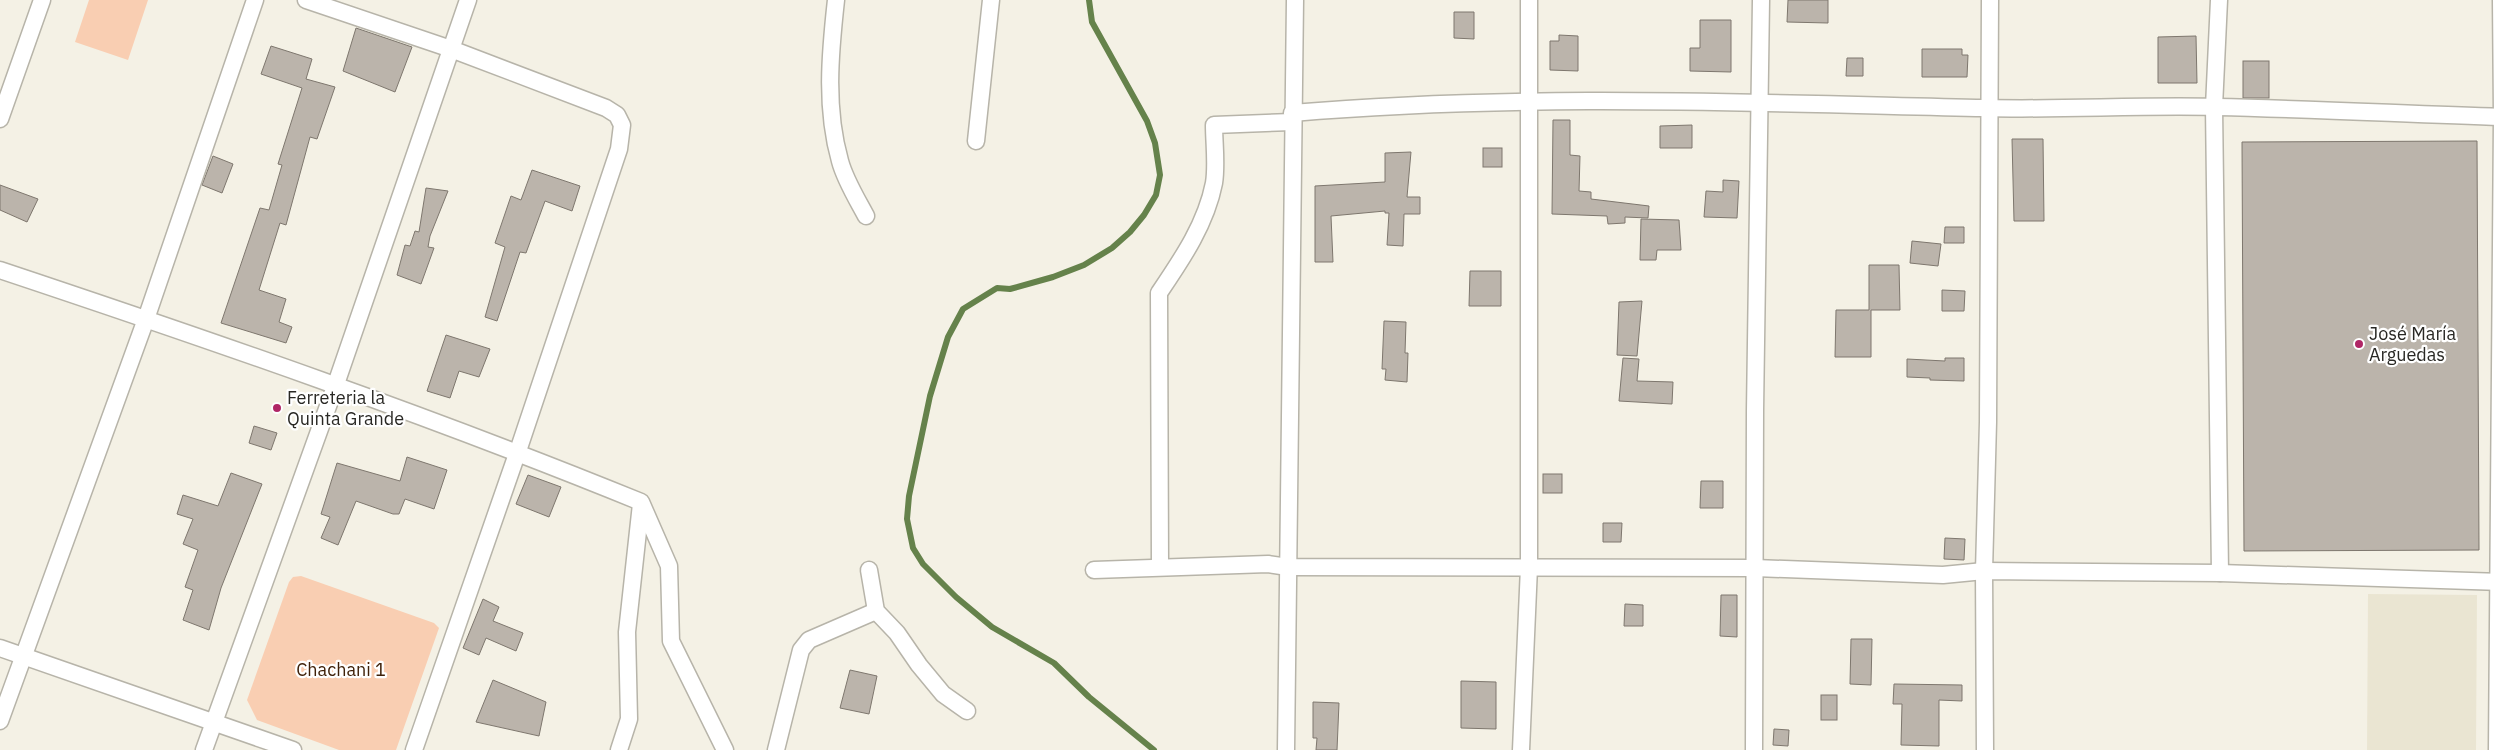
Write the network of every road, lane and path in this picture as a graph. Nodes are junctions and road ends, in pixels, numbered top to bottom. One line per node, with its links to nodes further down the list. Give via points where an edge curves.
1 (42, 0): 20 (street)
2 (255, 0): 24 (street)
3 (306, 0): 13 (street)
4 (468, 0): 13 (street)
5 (836, 0): 22 (street, via 829,77 834,134 840,162)
6 (991, 0): 21 (street)
7 (1295, 0): 18 (street)
8 (1529, 0): 14 (street)
9 (1761, 0): 15 (street)
10 (1990, 0): 17 (street)
11 (2219, 0): 16 (street)
12 (2501, 0): 19 (street)
13 (451, 49): 26 (street); 27 (street, via 593,102 617,115 622,125 619,149)
14 (1529, 101): 15 (street); 18 (street, via 1360,107); 30 (street)
15 (1761, 101): 17 (street); 32 (street)
16 (2214, 107): 17 (street); 19 (street); 36 (street)
17 (1989, 108): 35 (street)
18 (1292, 117): 29 (street, via 1214,125 1214,182 1205,211 1184,257 1158,293); 31 (street)
19 (2502, 117): 25 (street)
20 (0, 119)
21 (976, 141)
22 (866, 216)
23 (0, 270): 24 (street)
24 (146, 318): 26 (street); 40 (street)
25 (2501, 342): 37 (street)
26 (336, 384): 27 (street); 43 (street)
27 (518, 451): 28 (street); 46 (street)
28 (641, 502): 47 (street, via 627,632 628,719); 48 (street, via 669,566 671,641)
29 (1160, 567): 31 (street, via 1268,564); 34 (street)
30 (1529, 567): 31 (street); 32 (street); 51 (street)
31 (1288, 568): 50 (street)
32 (1755, 568): 35 (street, via 1943,576); 52 (street)
33 (868, 570): 38 (street)
34 (1094, 570)
35 (1984, 571): 36 (street); 53 (street)
36 (2220, 573): 37 (street)
37 (2500, 582): 54 (street)
38 (876, 611): 41 (street, via 897,633 943,694); 49 (street, via 809,640 801,650)
39 (0, 648): 40 (street)
40 (23, 656): 42 (street); 43 (street)
41 (967, 710)
42 (0, 721)
43 (214, 721): 44 (street); 45 (street)
44 (204, 750)
45 (293, 750)
46 (414, 750)
47 (619, 750)
48 (726, 750)
49 (776, 750)
50 (1286, 750)
51 (1521, 750)
52 (1754, 750)
53 (1985, 750)
54 (2497, 750)

